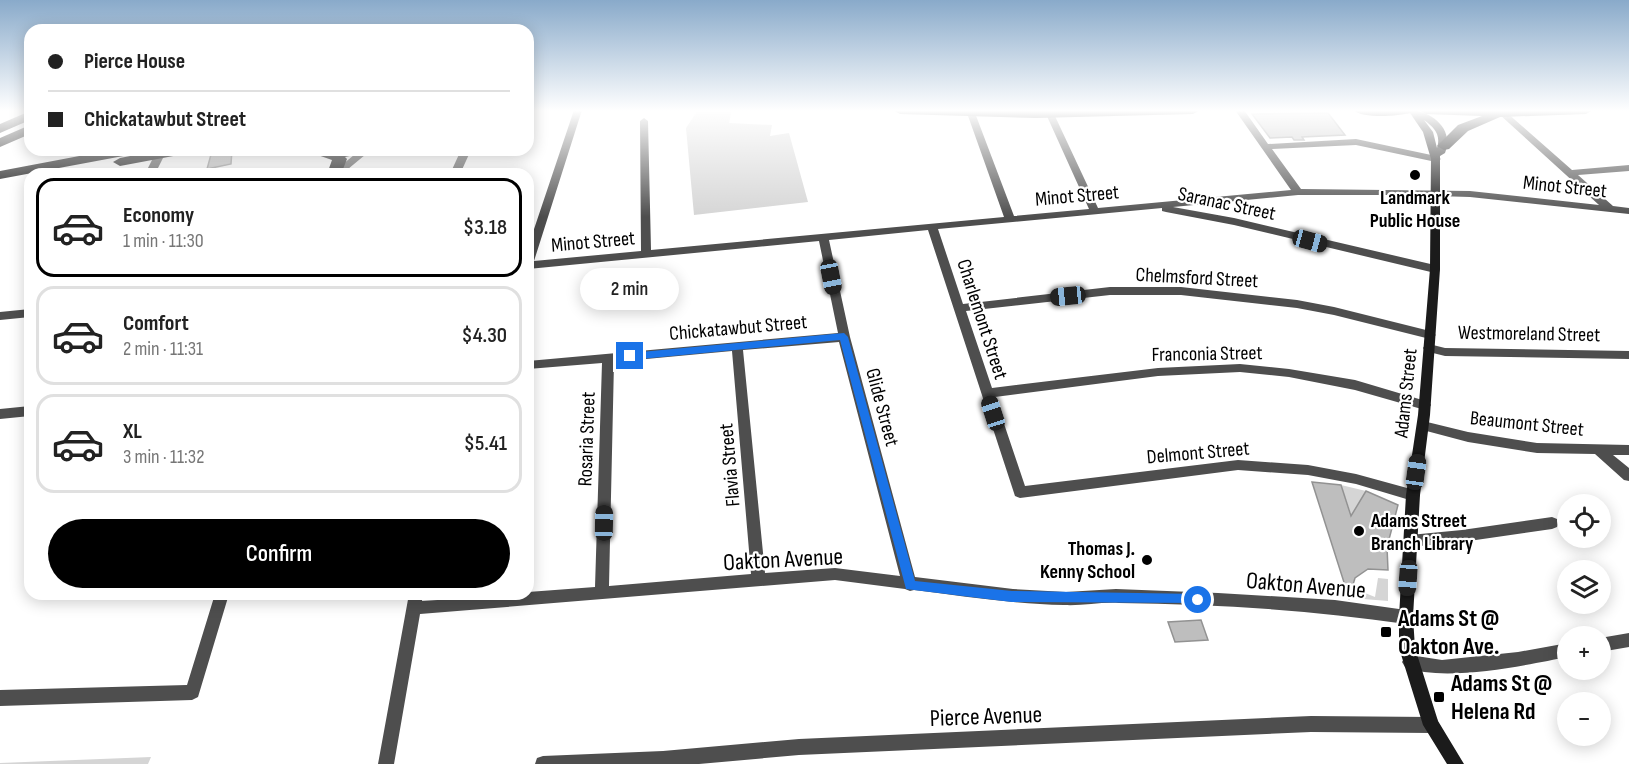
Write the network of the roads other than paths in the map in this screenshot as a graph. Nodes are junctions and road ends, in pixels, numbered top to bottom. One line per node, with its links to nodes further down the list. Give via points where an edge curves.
1 (567, 146): 35 (street)
2 (644, 146): 36 (street)
3 (983, 146): 32 (street)
4 (1065, 146): 30 (street)
5 (1290, 146): 10 (street)
6 (1373, 146): 15 (street)
7 (1432, 146): 15 (main road, Adams Street)
8 (1444, 146): 15 (main road)
9 (1539, 146): 22 (street)
10 (1266, 147): 26 (street)
11 (103, 156): 16 (highway)
12 (150, 156): 17 (highway)
13 (333, 156): 18 (highway, via 340,159)
14 (358, 156): 19 (street)
15 (1436, 159): 27 (main road, Adams Street)
16 (40, 168)
17 (88, 168)
18 (337, 168)
19 (343, 168)
20 (1629, 168): 22 (street)
21 (24, 171): 23 (highway)
22 (1570, 173): 29 (street)
23 (3, 175)
24 (24, 181): 25 (highway)
25 (0, 187)
26 (1298, 192): 27 (street, Minot Street); 28 (street, Minot Street)
27 (1436, 193): 29 (street, Minot Street); 38 (main road, Adams Street)
28 (1150, 206): 30 (street, Minot Street); 38 (street, Saranac Street, via 1223,219)
29 (1610, 209): 31 (street, Minot Street)
30 (1095, 211): 32 (street, Minot Street)
31 (1629, 211)
32 (1010, 219): 33 (street, Minot Street)
33 (932, 226): 34 (street, Minot Street); 39 (street, Charlemont Street)
34 (823, 237): 36 (street, Minot Street); 42 (street, Glide Street)
35 (534, 246)
36 (646, 254): 37 (street, Minot Street)
37 (534, 263)
38 (1436, 269): 43 (main road, Adams Street)
39 (958, 308): 43 (street, Chelmsford Street, via 1110,291 1181,291 1306,306); 48 (street, Charlemont Street)
40 (24, 314): 41 (street)
41 (0, 316)
42 (844, 337): 44 (street, Chickatawbut Street); 61 (street, Glide Street)
43 (1430, 342): 45 (street, Westmoreland Street, via 1445,352); 49 (main road, Adams Street)
44 (737, 346): 46 (street, Chickatawbut Street); 60 (street, Flavia Street)
45 (1629, 355)
46 (608, 358): 47 (street, Chickatawbut Street); 62 (street, Rosaria Street)
47 (534, 364)
48 (987, 393): 49 (street, Franconia Street, via 1158,372 1240,368 1355,385); 56 (street, Charlemont Street)
49 (1425, 405): 52 (main road, Adams Street)
50 (24, 412): 51 (street)
51 (0, 414)
52 (1423, 426): 53 (street, Beaumont Street, via 1537,448); 57 (main road, Adams Street)
53 (1599, 450): 54 (street, Beaumont Street); 55 (street)
54 (1629, 450)
55 (1629, 476)
56 (1020, 492): 57 (street, Delmont Street, via 1238,465 1308,470)
57 (1413, 495): 59 (main road, Adams Street)
58 (1552, 523): 59 (street)
59 (1410, 541): 67 (main road, Adams Street)
60 (759, 581): 61 (street, Oakton Avenue, via 835,574); 62 (street, Oakton Avenue)
61 (910, 585): 67 (street, Oakton Avenue, via 1066,599 1116,596 1335,607)
62 (602, 593): 63 (street, Oakton Avenue)
63 (534, 596)
64 (220, 600): 72 (street, via 192,692)
65 (438, 600): 66 (street, Oakton Avenue)
66 (415, 601): 75 (street)
67 (1406, 617): 71 (main road, Adams Street)
68 (1629, 640): 69 (street)
69 (1611, 643)
70 (1557, 652): 71 (street, via 1443,667)
71 (1410, 662): 73 (main road, Adams Street)
72 (0, 698)
73 (1431, 725): 74 (street, Pierce Avenue, via 1311,724 799,747); 77 (main road, Adams Street)
74 (663, 761): 76 (street, Pierce Avenue)
75 (387, 764)
76 (543, 764)
77 (1456, 764)

